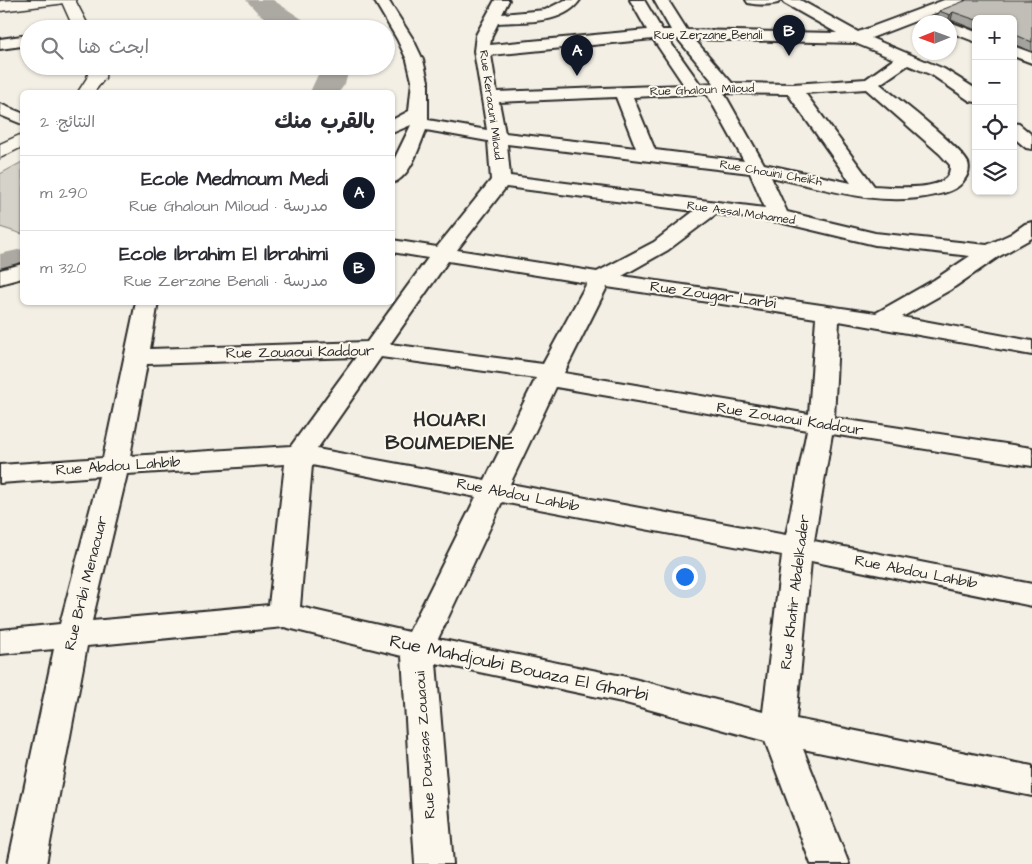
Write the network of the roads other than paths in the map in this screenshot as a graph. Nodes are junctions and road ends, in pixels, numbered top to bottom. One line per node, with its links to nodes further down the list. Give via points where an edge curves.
1 (58, 0): 12 (main road)
2 (68, 0): 13 (main road); 18 (main road)
3 (382, 0): 20 (street)
4 (502, 0): 17 (street, Rue Keraouni Miloud)
5 (573, 0): 17 (street, via 564,9 539,16)
6 (637, 0): 24 (street)
7 (661, 0): 23 (street)
8 (753, 0): 9 (street)
9 (773, 0)
10 (789, 0): 26 (street)
11 (957, 0): 15 (street, Rue Zerzane Benali)
12 (23, 2): 14 (main road)
13 (86, 3): 19 (main road)
14 (0, 6)
15 (919, 15)
16 (912, 18): 26 (street, Rue Zerzane Benali)
17 (493, 19): 29 (street, Rue Keraouni Miloud, via 484,35)
18 (78, 20)
19 (82, 20)
20 (394, 20)
21 (395, 22): 43 (street, via 411,50 420,81)
22 (957, 30): 25 (street)
23 (681, 33): 24 (street, Rue Zerzane Benali); 26 (street, Rue Zerzane Benali); 35 (street)
24 (657, 34): 29 (street, Rue Zerzane Benali); 35 (street)
25 (972, 35)
26 (857, 38): 31 (street)
27 (20, 41): 28 (street)
28 (0, 44)
29 (482, 51): 40 (street, Rue Keraouni Miloud)
30 (1017, 52): 32 (street)
31 (907, 58): 34 (street); 39 (street, via 954,81)
32 (1032, 58)
33 (96, 75): 37 (main road)
34 (870, 84): 36 (street, Rue Ghaloun Miloud); 54 (street, Rue Chouini Cheikh, via 947,150 959,164 959,173 954,181 941,188 923,192)
35 (712, 89): 36 (street, Rue Ghaloun Miloud); 38 (street, Rue Ghaloun Miloud); 51 (street)
36 (793, 89): 54 (street)
37 (87, 90)
38 (622, 93): 40 (street, Rue Ghaloun Miloud); 50 (street)
39 (972, 94)
40 (489, 98): 46 (street, Rue Keraouni Miloud)
41 (0, 108): 42 (street)
42 (20, 118)
43 (418, 119): 44 (street); 46 (street, Rue Chouini Cheikh); 52 (street, via 401,166)
44 (395, 127)
45 (1017, 131): 48 (street)
46 (497, 137): 50 (street, Rue Chouini Cheikh); 53 (street, Rue Keraouni Miloud)
47 (20, 141): 49 (main road)
48 (1032, 144)
49 (0, 152)
50 (648, 156): 51 (street, Rue Chouini Cheikh)
51 (757, 168): 54 (street, Rue Chouini Cheikh); 56 (street)
52 (395, 173)
53 (501, 182): 55 (street, Rue Assal Mohamed); 60 (street, Rue Keraouni Miloud)
54 (868, 192)
55 (710, 209): 56 (street, Rue Assal Mohamed); 63 (street, via 661,246)
56 (779, 216): 59 (street, Rue Assal Mohamed, via 874,239)
57 (1027, 237): 59 (street)
58 (395, 246): 60 (street, Rue Zougar Larbi)
59 (990, 252): 66 (street)
60 (443, 253): 63 (street, Rue Zougar Larbi); 68 (street, Rue Keraouni Miloud)
61 (20, 272): 62 (street)
62 (0, 277)
63 (600, 279): 65 (street, Rue Zougar Larbi); 70 (street, Rue Doussas Zouaoui)
64 (146, 305): 69 (street, Rue Bribi Menaouar)
65 (828, 312): 66 (street, Rue Zougar Larbi); 71 (street, Rue Khatir Abdelkader)
66 (880, 320): 67 (street, Rue Zougar Larbi)
67 (1032, 348)
68 (374, 349): 69 (street, Rue Zouaoui Kaddour); 70 (street, Rue Zouaoui Kaddour); 72 (street, Rue Keraouni Miloud)
69 (136, 357): 74 (street, Rue Bribi Menaouar)
70 (551, 375): 71 (street, Rue Zouaoui Kaddour); 76 (street, Rue Doussas Zouaoui)
71 (820, 424): 73 (street, Rue Zouaoui Kaddour); 77 (street, Rue Khatir Abdelkader)
72 (299, 454): 74 (street, Rue Abdou Lahbib); 76 (street, Rue Abdou Lahbib); 79 (street)
73 (1032, 457)
74 (115, 466): 75 (street, Rue Abdou Lahbib); 80 (street, Rue Bribi Menaouar)
75 (0, 474)
76 (493, 490): 77 (street, Rue Abdou Lahbib); 82 (street, Rue Doussas Zouaoui)
77 (798, 548): 78 (street, Rue Abdou Lahbib); 83 (street, Rue Khatir Abdelkader)
78 (1032, 595)
79 (284, 615): 80 (street, Rue Mahdjoubi Bouaza El Gharbi); 82 (street, Rue Mahdjoubi Bouaza El Gharbi)
80 (73, 635): 81 (street, Rue Mahdjoubi Bouaza El Gharbi); 85 (street, Rue Bribi Menaouar)
81 (0, 642)
82 (418, 647): 83 (street, Rue Mahdjoubi Bouaza El Gharbi, via 622,689); 86 (street, Rue Doussas Zouaoui)
83 (778, 730): 84 (street, Rue Mahdjoubi Bouaza El Gharbi); 87 (street, Rue Khatir Abdelkader)
84 (1032, 781)
85 (26, 864)
86 (434, 864)
87 (830, 864)

